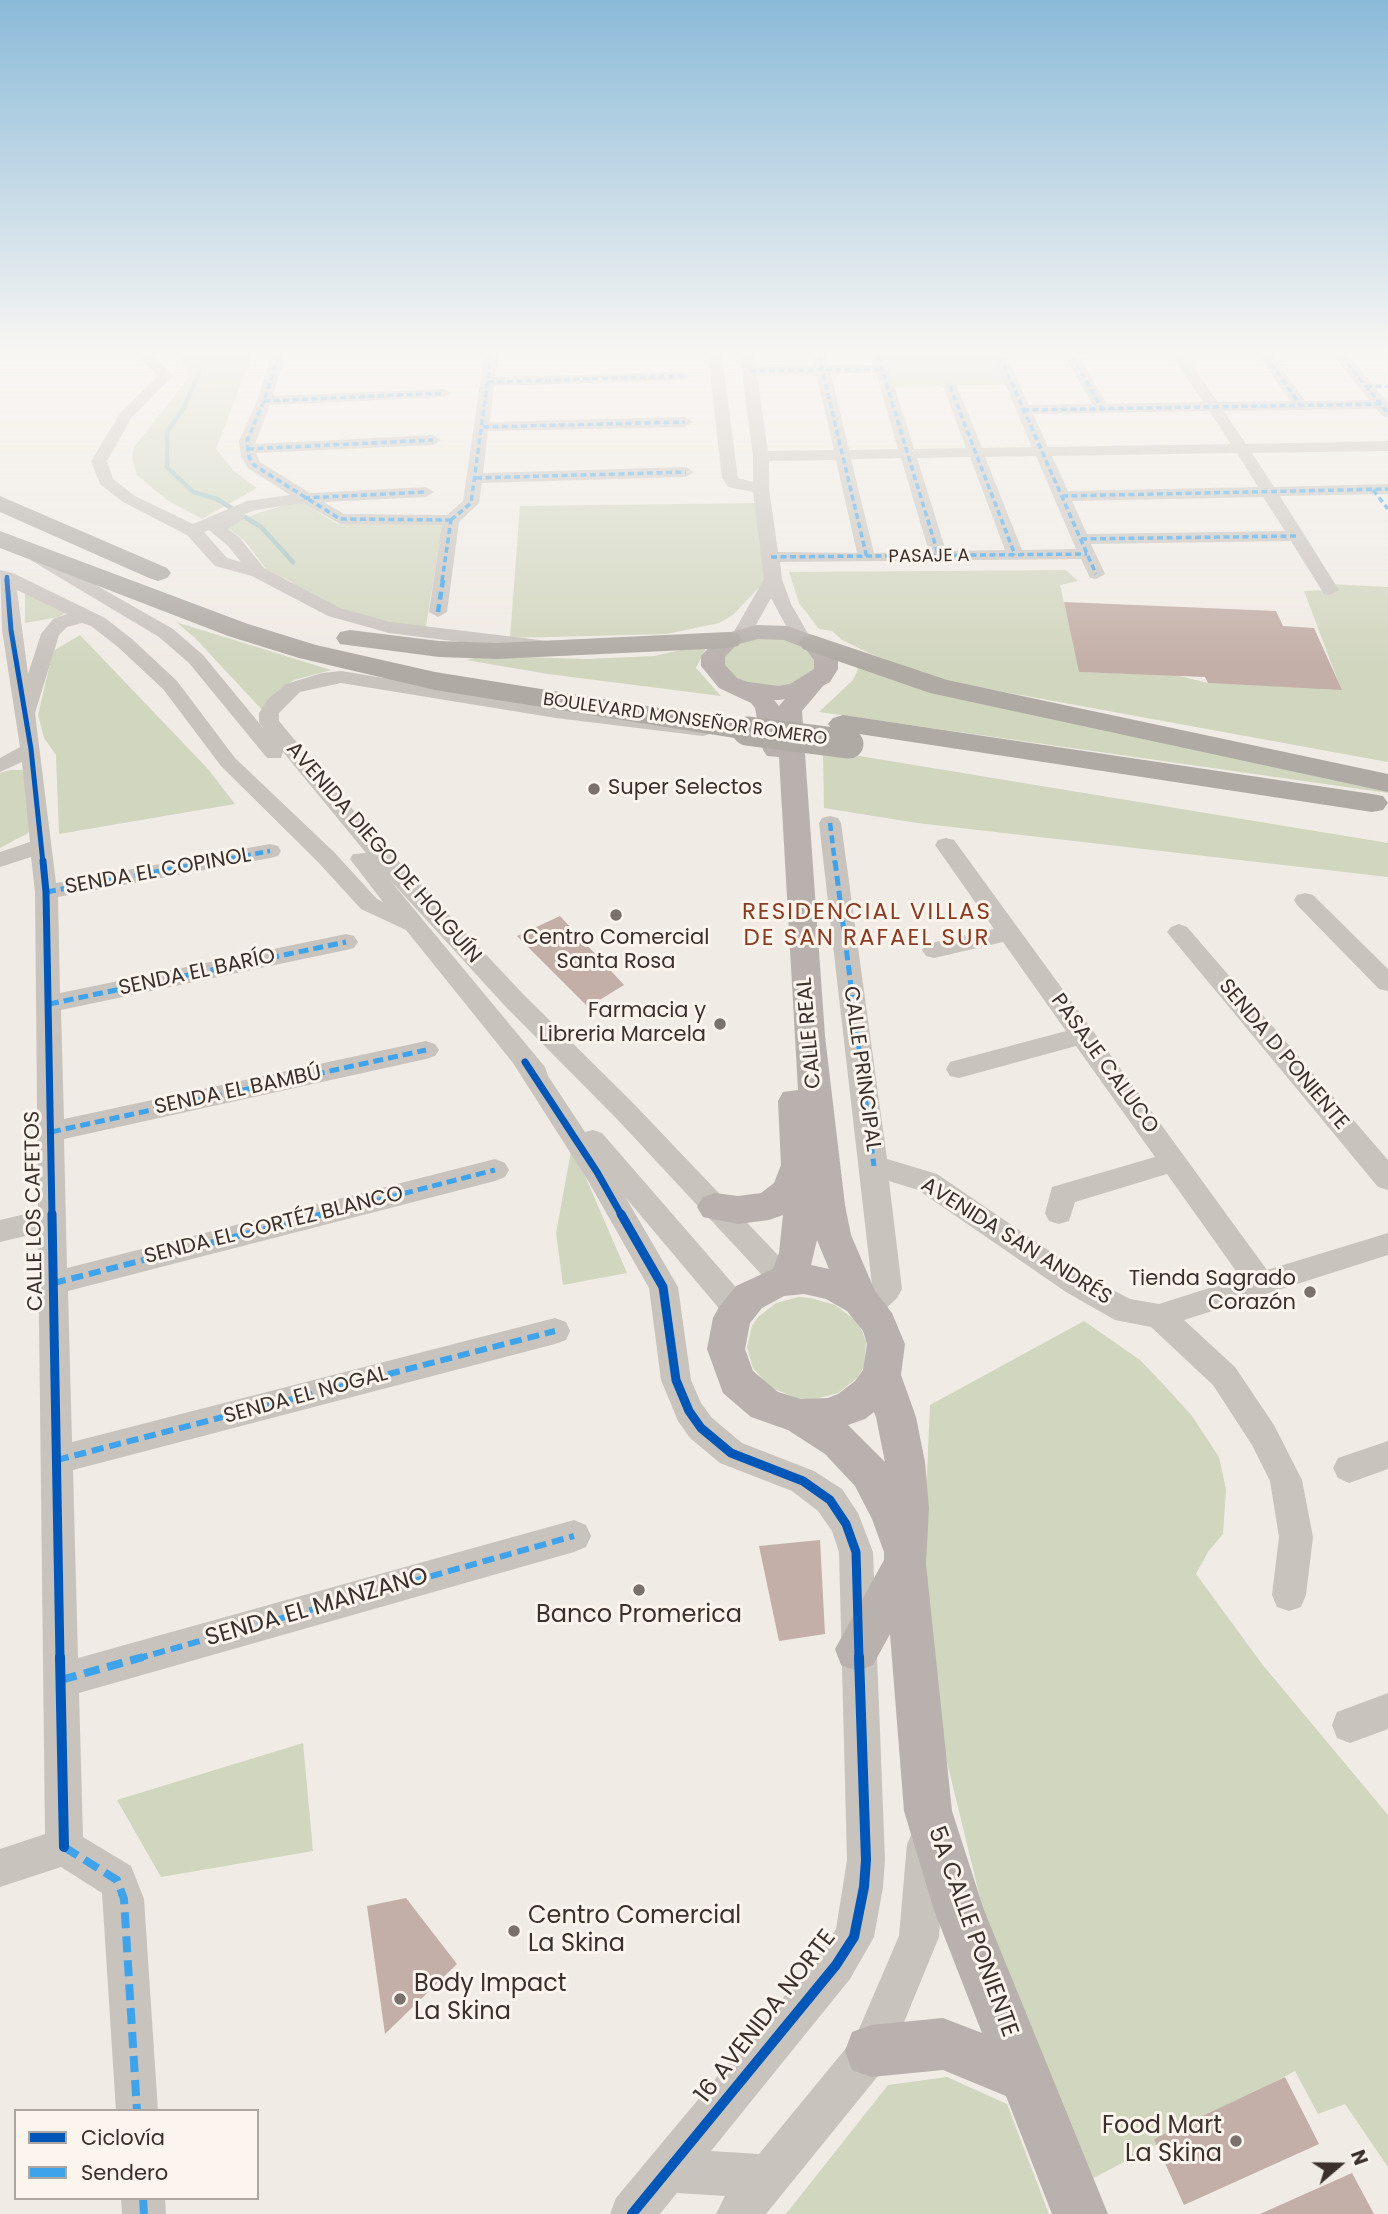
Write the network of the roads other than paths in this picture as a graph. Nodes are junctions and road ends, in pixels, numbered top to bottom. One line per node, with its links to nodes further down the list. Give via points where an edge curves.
1 (100, 459): 24 (street, via 106,481 129,499)
2 (252, 459): 18 (street, via 254,466)
3 (478, 459): 12 (street)
4 (728, 459): 13 (street, via 734,484)
5 (761, 459): 13 (street)
6 (843, 459): 31 (street)
7 (910, 459): 30 (street)
8 (980, 459): 28 (street)
9 (1044, 459): 17 (street)
10 (1248, 459): 16 (street)
11 (686, 472): 12 (street)
12 (476, 478): 22 (street, via 471,503)
13 (761, 488): 29 (street)
14 (1381, 490): 16 (street); 21 (street)
15 (426, 492): 18 (street)
16 (1268, 492): 17 (street); 25 (street)
17 (1062, 496): 27 (street)
18 (304, 498): 20 (street); 22 (street, via 340,519)
19 (0, 503): 37 (highway)
20 (253, 505): 24 (street); 32 (street, via 216,527)
21 (1388, 509)
22 (451, 520): 38 (street)
23 (0, 523): 37 (highway, via 143,577)
24 (193, 531): 32 (street, via 221,562)
25 (1296, 536): 27 (street, PASAJE A); 36 (street)
26 (11, 543): 47 (highway, BOULEVARD MONSEÑOR ROMERO, via 238,630 309,652 435,681); 61 (street, AVENIDA DIEGO DE HOLGUÍN, via 151,623 196,659)
27 (1084, 547): 28 (street, PASAJE A); 33 (street)
28 (1015, 555): 30 (street, PASAJE A)
29 (771, 556): 31 (street, PASAJE A); 35 (street)
30 (939, 557): 31 (street, PASAJE A)
31 (867, 558)
32 (258, 572): 45 (street, via 320,606 389,627)
33 (1096, 574)
34 (4, 576): 39 (street); 41 (street, CALLE LOS CAFETOS)
35 (773, 579): 43 (street); 44 (street, via 782,604)
36 (1331, 590)
37 (241, 607): 42 (highway, BOULEVARD MONSEÑOR ROMERO)
38 (438, 612)
39 (98, 622): 40 (street, via 77,617); 61 (street, via 170,685 228,762 369,904)
40 (56, 626): 41 (street); 48 (street, CALLE LOS CAFETOS)
41 (11, 630): 48 (street, CALLE LOS CAFETOS)
42 (339, 636): 45 (highway, via 439,649); 47 (highway, BOULEVARD MONSEÑOR ROMERO, via 440,662)
43 (734, 638): 44 (main road, via 772,632); 45 (highway); 47 (main road, CALLE REAL, via 713,656 713,666)
44 (807, 640): 46 (main road, via 826,660 821,677); 52 (highway, via 940,687)
45 (564, 649)
46 (812, 684): 47 (main road, via 779,693); 86 (main road, CALLE REAL, via 789,710 810,1036 833,1235)
47 (745, 715): 49 (highway, BOULEVARD MONSEÑOR ROMERO, bridge); 74 (main road, CALLE REAL, via 760,698 767,707 777,754); 78 (street, AVENIDA DIEGO DE HOLGUÍN, via 656,726 341,677 293,688 269,713 269,722 367,841)
48 (25, 718): 50 (street, CALLE LOS CAFETOS)
49 (846, 734): 52 (highway, BOULEVARD MONSEÑOR ROMERO); 54 (highway, BOULEVARD MONSEÑOR ROMERO)
50 (31, 749): 51 (street); 55 (street, CALLE LOS CAFETOS)
51 (0, 766)
52 (1385, 788)
53 (830, 823): 75 (street, CALLE PRINCIPAL)
54 (1388, 825)
55 (42, 845): 58 (street); 59 (street, CALLE LOS CAFETOS)
56 (946, 845): 63 (street, PASAJE CALUCO)
57 (270, 851): 59 (street, SENDA EL COPINOL)
58 (0, 860)
59 (46, 892): 67 (street, CALLE LOS CAFETOS)
60 (1305, 900): 66 (street)
61 (416, 926): 70 (street, AVENIDA DIEGO DE HOLGUÍN)
62 (1179, 932): 77 (street, SENDA D PONIENTE)
63 (1009, 933): 65 (street); 68 (street, PASAJE CALUCO)
64 (346, 942): 67 (street, SENDA EL BARÍO)
65 (934, 950)
66 (1388, 983)
67 (48, 1004): 72 (street, CALLE LOS CAFETOS)
68 (1083, 1035): 71 (street); 73 (street, PASAJE CALUCO)
69 (426, 1050): 72 (street, SENDA EL BAMBÚ)
70 (525, 1062): 87 (street, AVENIDA DIEGO DE HOLGUÍN); 98 (street, 16 AVENIDA NORTE, via 597,1172 663,1287 676,1380 689,1411 701,1428 732,1453 803,1481 839,1511 856,1552)
71 (959, 1069)
72 (51, 1132): 80 (street, CALLE LOS CAFETOS)
73 (1174, 1162): 79 (street, via 1062,1195); 85 (street, PASAJE CALUCO)
74 (798, 1165): 78 (main road, via 789,1191 769,1206); 83 (main road, CALLE REAL, via 801,1226)
75 (874, 1166): 86 (street, CALLE PRINCIPAL, via 887,1289); 88 (street, AVENIDA SAN ANDRÉS, via 927,1182 1076,1284 1125,1311)
76 (495, 1170): 84 (street, SENDA EL CORTÉZ BLANCO)
77 (1388, 1179)
78 (715, 1207): 83 (street, AVENIDA DIEGO DE HOLGUÍN)
79 (1059, 1213)
80 (52, 1219): 81 (street); 84 (street, CALLE LOS CAFETOS)
81 (0, 1231)
82 (1388, 1244): 85 (street, AVENIDA SAN ANDRÉS)
83 (786, 1281): 86 (main road, via 825,1282); 87 (main road, via 756,1292)
84 (54, 1283): 93 (street, CALLE LOS CAFETOS)
85 (1261, 1283): 88 (street, AVENIDA SAN ANDRÉS)
86 (864, 1303): 90 (main road, via 880,1324 886,1344)
87 (737, 1309): 91 (main road, via 726,1339 737,1381 765,1405)
88 (1159, 1316): 97 (street, via 1224,1376 1286,1480 1296,1537)
89 (555, 1331): 93 (street, SENDA EL NOGAL)
90 (881, 1375): 91 (main road, via 869,1393 851,1407); 96 (main road, 5A CALLE PONIENTE, via 905,1462)
91 (801, 1417): 96 (main road, 5A CALLE PONIENTE, via 839,1441 869,1473 891,1513)
92 (1388, 1455): 94 (street)
93 (57, 1460): 99 (street, CALLE LOS CAFETOS)
94 (1349, 1468)
95 (574, 1536): 99 (street, SENDA EL MANZANO)
96 (905, 1559): 98 (main road); 102 (main road, 5A CALLE PONIENTE)
97 (1289, 1595)
98 (857, 1648): 108 (street, 16 AVENIDA NORTE, via 866,1860 854,1937)
99 (61, 1680): 103 (street, CALLE LOS CAFETOS)
100 (1388, 1711): 101 (street)
101 (1350, 1725)
102 (928, 1811): 105 (street, via 919,1937); 106 (main road, 5A CALLE PONIENTE, via 959,1910)
103 (64, 1847): 104 (street); 107 (street, via 117,1880 124,1899)
104 (0, 1868)
105 (871, 2052): 106 (main road, via 943,2044); 109 (street)
106 (1026, 2077): 112 (main road, 5A CALLE PONIENTE)
107 (137, 2109)
108 (669, 2171): 109 (street); 110 (street, 16 AVENIDA NORTE)
109 (769, 2176): 111 (street)
110 (632, 2214)
111 (738, 2214)
112 (1080, 2214)

